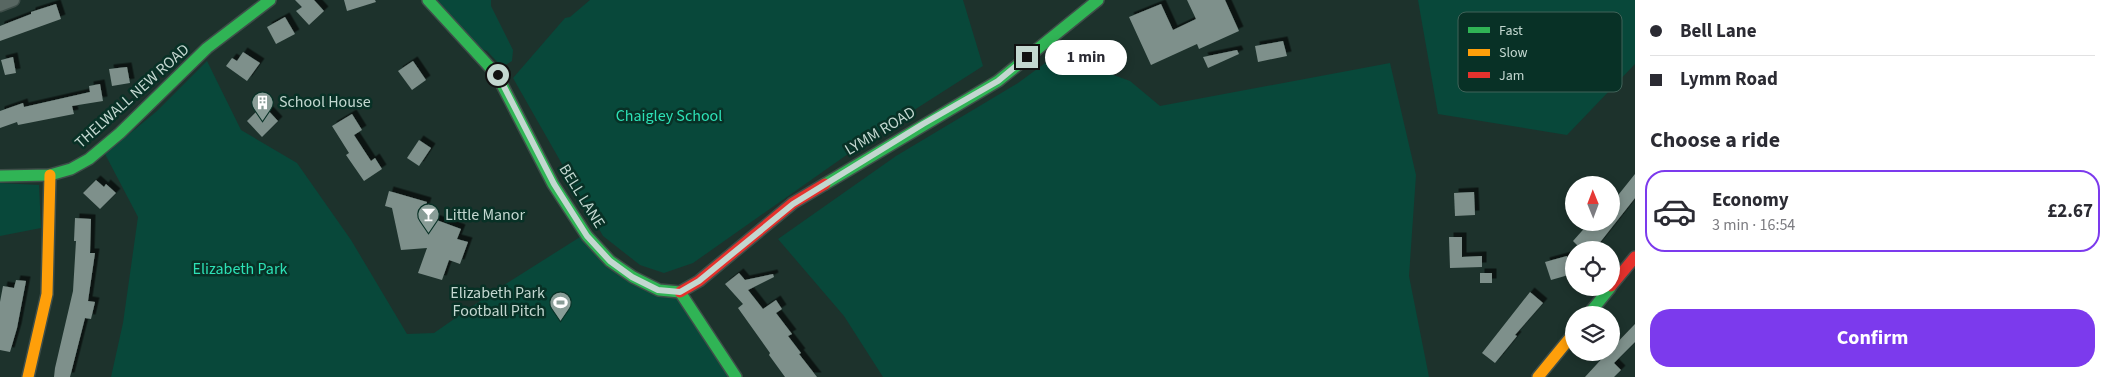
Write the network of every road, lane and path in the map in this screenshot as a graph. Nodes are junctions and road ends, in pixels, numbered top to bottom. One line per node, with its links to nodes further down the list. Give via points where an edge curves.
1 (13, 0): 5 (street)
2 (270, 0): 7 (main road, THELWALL NEW ROAD, via 207,48 89,159)
3 (428, 0): 10 (main road, BELL LANE, via 498,75 554,184 587,236 610,261 632,277 658,290)
4 (1098, 0): 10 (main road, LYMM ROAD, via 998,81 793,204 699,281)
5 (0, 5)
6 (0, 176): 7 (main road, THELWALL NEW ROAD)
7 (50, 176): 14 (main road, via 47,294)
8 (1635, 257): 9 (main road)
9 (1620, 276)
10 (680, 292): 15 (main road)
11 (1604, 296): 12 (main road)
12 (1595, 306)
13 (1565, 344): 16 (main road)
14 (28, 377)
15 (736, 377)
16 (1538, 377)

